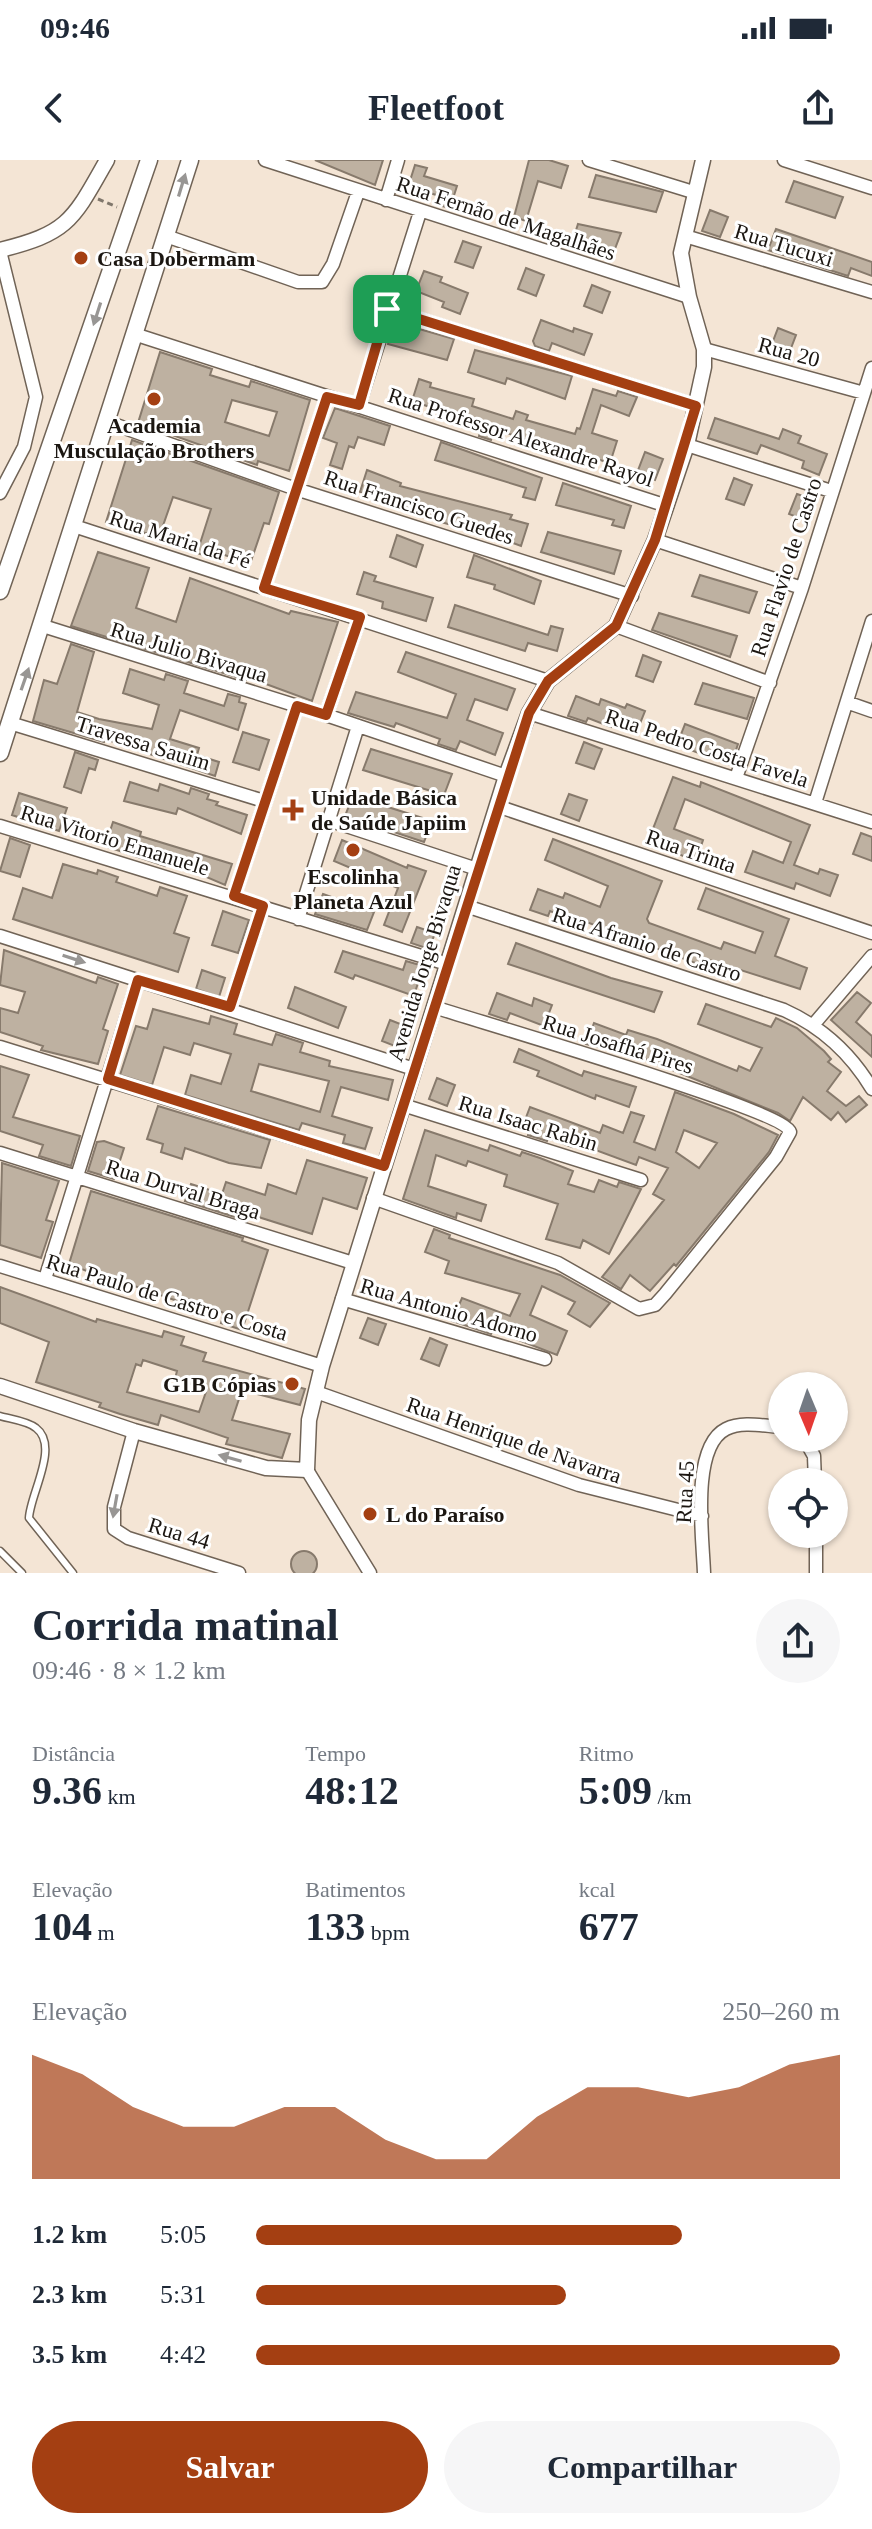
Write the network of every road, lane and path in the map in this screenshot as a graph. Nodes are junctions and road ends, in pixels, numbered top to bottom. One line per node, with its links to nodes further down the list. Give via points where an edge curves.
1 (107, 160): 12 (street)
2 (149, 160): 39 (main road, one-way to 39)
3 (190, 160): 16 (main road, one-way to 3)
4 (265, 160): 10 (street, Rua Fernão de Magalhães)
5 (398, 160): 13 (street)
6 (589, 160): 11 (street)
7 (703, 160): 11 (street, Avenida Jorge Bivaqua)
8 (784, 160): 9 (street)
9 (872, 188)
10 (358, 192): 13 (street, Rua Fernão de Magalhães); 16 (street, via 322,282 298,282)
11 (693, 192): 17 (street, Avenida Jorge Bivaqua)
12 (87, 195): 14 (path); 18 (street, via 62,228)
13 (386, 200): 15 (street, Rua Fernão de Magalhães)
14 (117, 207)
15 (420, 212): 20 (street, Rua Fernão de Magalhães); 21 (street)
16 (166, 236): 22 (main road)
17 (685, 236): 19 (street, Rua Tucuxi); 20 (street, Avenida Jorge Bivaqua, via 681,253)
18 (0, 250): 32 (street, via 36,397 24,447)
19 (872, 292)
20 (689, 297): 23 (street, Avenida Jorge Bivaqua)
21 (387, 309): 27 (street); 28 (street)
22 (134, 334): 26 (street, Rua Professor Alexandre Rayol); 29 (main road)
23 (704, 349): 25 (street, Rua 20); 28 (street, Avenida Jorge Bivaqua)
24 (872, 368): 25 (street, Rua Flavio de Castro)
25 (864, 393): 33 (street, Rua Flavio de Castro)
26 (327, 397): 27 (street, Rua Professor Alexandre Rayol); 31 (street)
27 (359, 405): 34 (street, Rua Professor Alexandre Rayol)
28 (696, 406): 30 (street, Avenida Jorge Bivaqua)
29 (105, 421): 31 (street, Rua Francisco Guedes); 35 (main road)
30 (687, 445): 33 (street); 34 (street, Avenida Jorge Bivaqua)
31 (296, 489): 37 (street); 40 (street, Rua Francisco Guedes)
32 (2, 491)
33 (831, 491): 38 (street, Rua Flavio de Castro)
34 (667, 506): 36 (street, Avenida Jorge Bivaqua)
35 (74, 526): 37 (street, Rua Maria da Fé); 43 (main road)
36 (655, 540): 38 (street); 40 (street, Avenida Jorge Bivaqua)
37 (264, 588): 41 (street, Rua Maria da Fé)
38 (802, 588): 46 (street, Rua Flavio de Castro)
39 (0, 591)
40 (632, 596): 44 (street, Avenida Jorge Bivaqua)
41 (360, 617): 45 (street, Rua Maria da Fé); 51 (street)
42 (872, 621): 47 (street)
43 (43, 626): 48 (street, Rua Julio Bivaqua); 52 (main road, one-way to 43)
44 (616, 626): 45 (street, Avenida Jorge Bivaqua); 46 (street)
45 (548, 681): 50 (street, Avenida Jorge Bivaqua)
46 (770, 683): 56 (street, Rua Flavio de Castro)
47 (849, 703): 49 (street); 58 (street)
48 (297, 706): 51 (street, Rua Julio Bivaqua); 57 (street)
49 (872, 711)
50 (529, 713): 55 (street, Avenida Jorge Bivaqua); 56 (street, Rua Pedro Costa Favela)
51 (326, 715): 53 (street, Rua Julio Bivaqua)
52 (10, 723): 54 (main road); 57 (street, Travessa Sauim)
53 (358, 726): 55 (street, Rua Julio Bivaqua); 60 (street)
54 (0, 753)
55 (506, 776): 59 (street, Avenida Jorge Bivaqua)
56 (736, 778): 58 (street, Rua Pedro Costa Favela)
57 (264, 801): 64 (street)
58 (815, 803): 61 (street, Rua Pedro Costa Favela)
59 (497, 806): 63 (street, Avenida Jorge Bivaqua); 68 (street, Rua Trinta)
60 (328, 820): 63 (street); 67 (street)
61 (872, 822)
62 (0, 826): 64 (street, Rua Vitorio Emanuele)
63 (477, 869): 66 (street, Avenida Jorge Bivaqua)
64 (234, 896): 65 (street, Rua Vitorio Emanuele)
65 (263, 906): 67 (street, Rua Vitorio Emanuele); 73 (street)
66 (466, 906): 71 (street, Avenida Jorge Bivaqua); 75 (street, Rua Afranio de Castro)
67 (298, 919): 71 (street, Rua Vitorio Emanuele)
68 (872, 933)
69 (0, 936): 72 (street, one-way to 72)
70 (872, 956): 75 (street)
71 (447, 964): 74 (street, Avenida Jorge Bivaqua)
72 (138, 980): 73 (street); 78 (street)
73 (230, 1007): 77 (street)
74 (434, 1007): 77 (street, Avenida Jorge Bivaqua); 85 (street, Rua Josafhá Pires, via 731,1101 789,1126 786,1143 655,1305 639,1309 558,1263)
75 (814, 1024): 79 (street, Rua Afranio de Castro, via 859,1067)
76 (0, 1047): 78 (street)
77 (414, 1069): 80 (street, Avenida Jorge Bivaqua)
78 (108, 1079): 82 (street); 83 (street)
79 (872, 1089)
80 (403, 1105): 82 (street, Avenida Jorge Bivaqua); 84 (street, Rua Isaac Rabin)
81 (0, 1153): 83 (street, Rua Durval Braga)
82 (384, 1166): 85 (street, Avenida Jorge Bivaqua)
83 (79, 1178): 86 (street, Rua Durval Braga); 88 (street)
84 (641, 1180)
85 (373, 1198): 86 (street, Avenida Jorge Bivaqua)
86 (353, 1263): 89 (street, Avenida Jorge Bivaqua)
87 (0, 1266): 88 (street, Rua Paulo de Castro e Costa)
88 (45, 1279): 91 (street, Rua Paulo de Castro e Costa)
89 (342, 1299): 90 (street, Rua Antonio Adorno); 91 (street, Avenida Jorge Bivaqua)
90 (545, 1359)
91 (322, 1366): 93 (street, Avenida Jorge Bivaqua)
92 (0, 1386): 96 (street)
93 (316, 1392): 97 (street, Avenida Jorge Bivaqua, via 307,1433); 98 (street, Rua Henrique de Navarra, via 579,1485)
94 (0, 1416): 102 (lane, via 35,1426 44,1437 46,1450 29,1518)
95 (768, 1427): 98 (street, Rua 45, via 738,1426 711,1441 702,1474)
96 (134, 1431): 97 (street, one-way to 96, via 266,1468); 103 (street, Rua 44, one-way to 103, via 114,1507 114,1529)
97 (307, 1470): 104 (street)
98 (702, 1516): 105 (street, Rua 45)
99 (816, 1548): 106 (street)
100 (0, 1551): 101 (lane)
101 (22, 1573)
102 (73, 1573)
103 (239, 1573)
104 (370, 1573)
105 (704, 1573)
106 (816, 1573)

